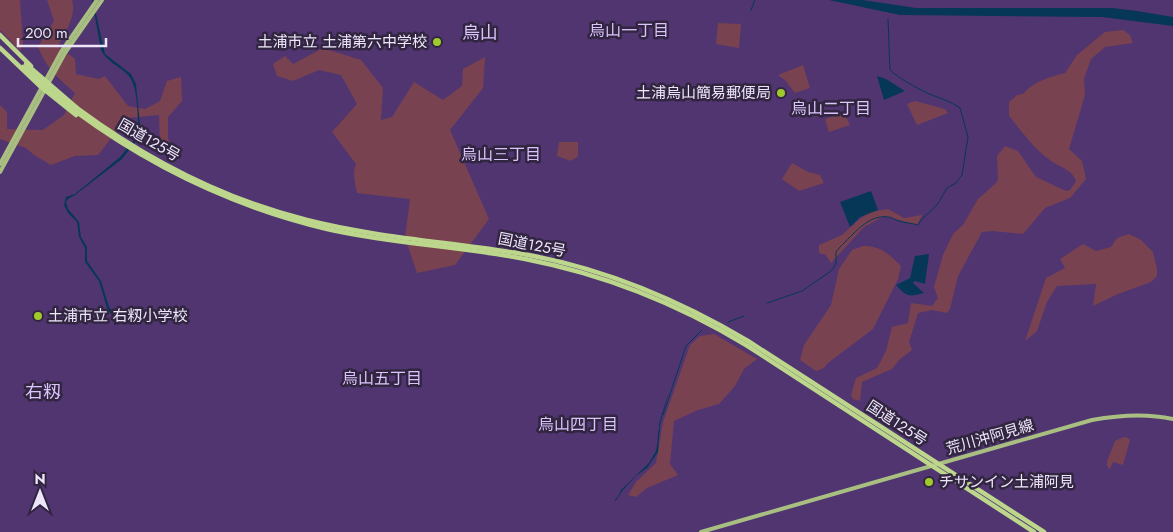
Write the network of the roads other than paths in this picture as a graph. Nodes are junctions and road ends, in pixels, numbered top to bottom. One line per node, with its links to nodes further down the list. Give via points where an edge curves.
1 (97, 0): 8 (main road, via 68,41)
2 (102, 0): 8 (main road)
3 (0, 35): 8 (highway)
4 (0, 39): 7 (highway, 国道125号)
5 (0, 44): 7 (highway, 国道125号)
6 (0, 48): 9 (highway)
7 (24, 66): 10 (highway, 国道125号, bridge, via 76,109)
8 (48, 81): 9 (main road); 10 (highway)
9 (43, 89): 10 (highway, via 104,136); 11 (main road); 12 (main road)
10 (142, 153): 14 (highway, 国道125号, via 219,190 305,220 371,234 544,258 637,286 727,329); 15 (highway, 国道125号, via 197,185 303,223 365,236 524,258 635,290 702,319)
11 (0, 164)
12 (0, 172)
13 (1173, 418): 14 (main road, 荒川沖阿見線, via 1145,415 1105,417)
14 (938, 464): 15 (main road, 荒川沖阿見線); 18 (highway, 国道125号)
15 (932, 465): 16 (main road, 荒川沖阿見線); 17 (highway, 国道125号)
16 (701, 532)
17 (1034, 532)
18 (1044, 532)

